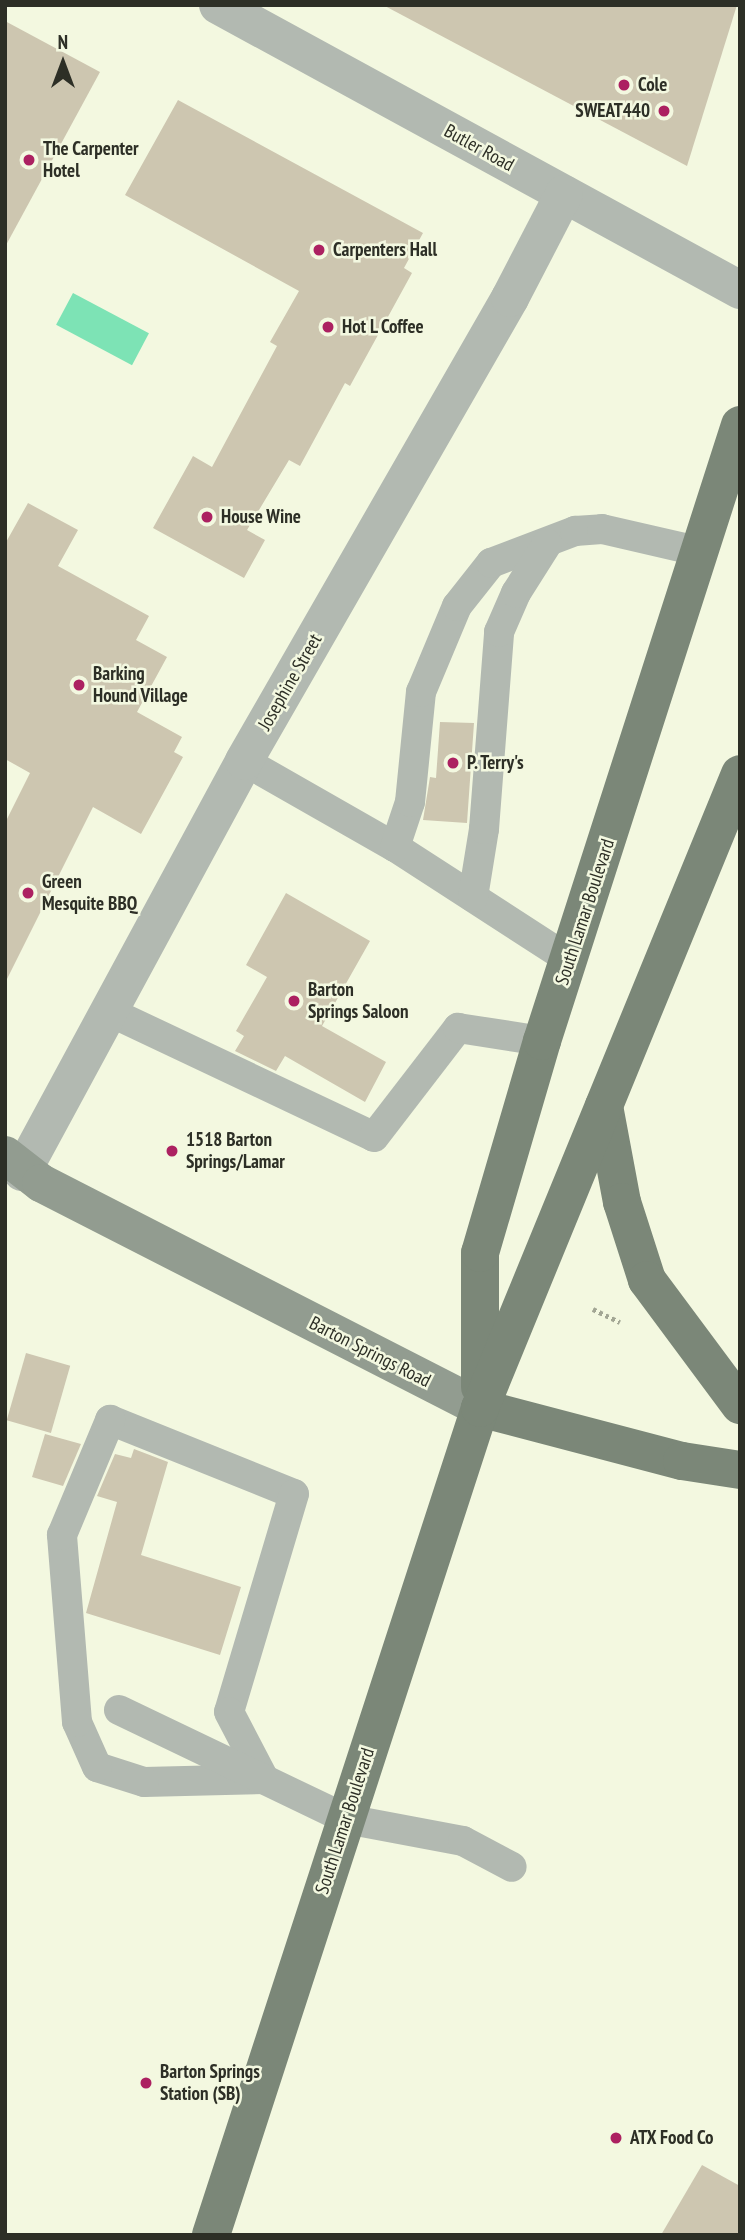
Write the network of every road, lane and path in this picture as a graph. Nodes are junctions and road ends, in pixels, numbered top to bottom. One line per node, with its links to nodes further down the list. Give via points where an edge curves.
1 (218, 5): 2 (street, Butler Road)
2 (564, 194): 3 (street, Butler Road); 7 (street, Josephine Street, via 510,298)
3 (740, 290)
4 (740, 425): 6 (main road, South Lamar Boulevard)
5 (547, 544): 6 (lane, via 575,531 602,529); 9 (lane, via 491,563 457,606 421,692 410,802); 10 (lane, via 516,593 499,632 484,828)
6 (702, 552): 11 (main road, South Lamar Boulevard)
7 (244, 761): 9 (lane); 12 (street, Josephine Street)
8 (740, 775): 14 (main road, South Lamar Boulevard)
9 (395, 847): 10 (lane)
10 (472, 897): 11 (lane)
11 (570, 960): 13 (main road, South Lamar Boulevard)
12 (108, 1011): 13 (lane, via 374,1137 458,1028); 15 (street, Josephine Street)
13 (542, 1041): 17 (main road, South Lamar Boulevard, via 480,1253)
14 (604, 1106): 16 (main road, via 622,1202 646,1280); 17 (main road, South Lamar Boulevard)
15 (11, 1166): 17 (main road, Barton Springs Road)
16 (740, 1405)
17 (480, 1408): 18 (main road, Barton Springs Road, via 682,1461); 21 (main road, South Lamar Boulevard)
18 (740, 1470)
19 (119, 1710): 20 (lane)
20 (264, 1779): 20 (lane, via 144,1782 97,1767 77,1722 62,1535 110,1420 294,1494 229,1712); 21 (lane)
21 (346, 1819): 22 (lane, via 463,1841); 23 (main road, South Lamar Boulevard)
22 (512, 1867)
23 (211, 2235)

